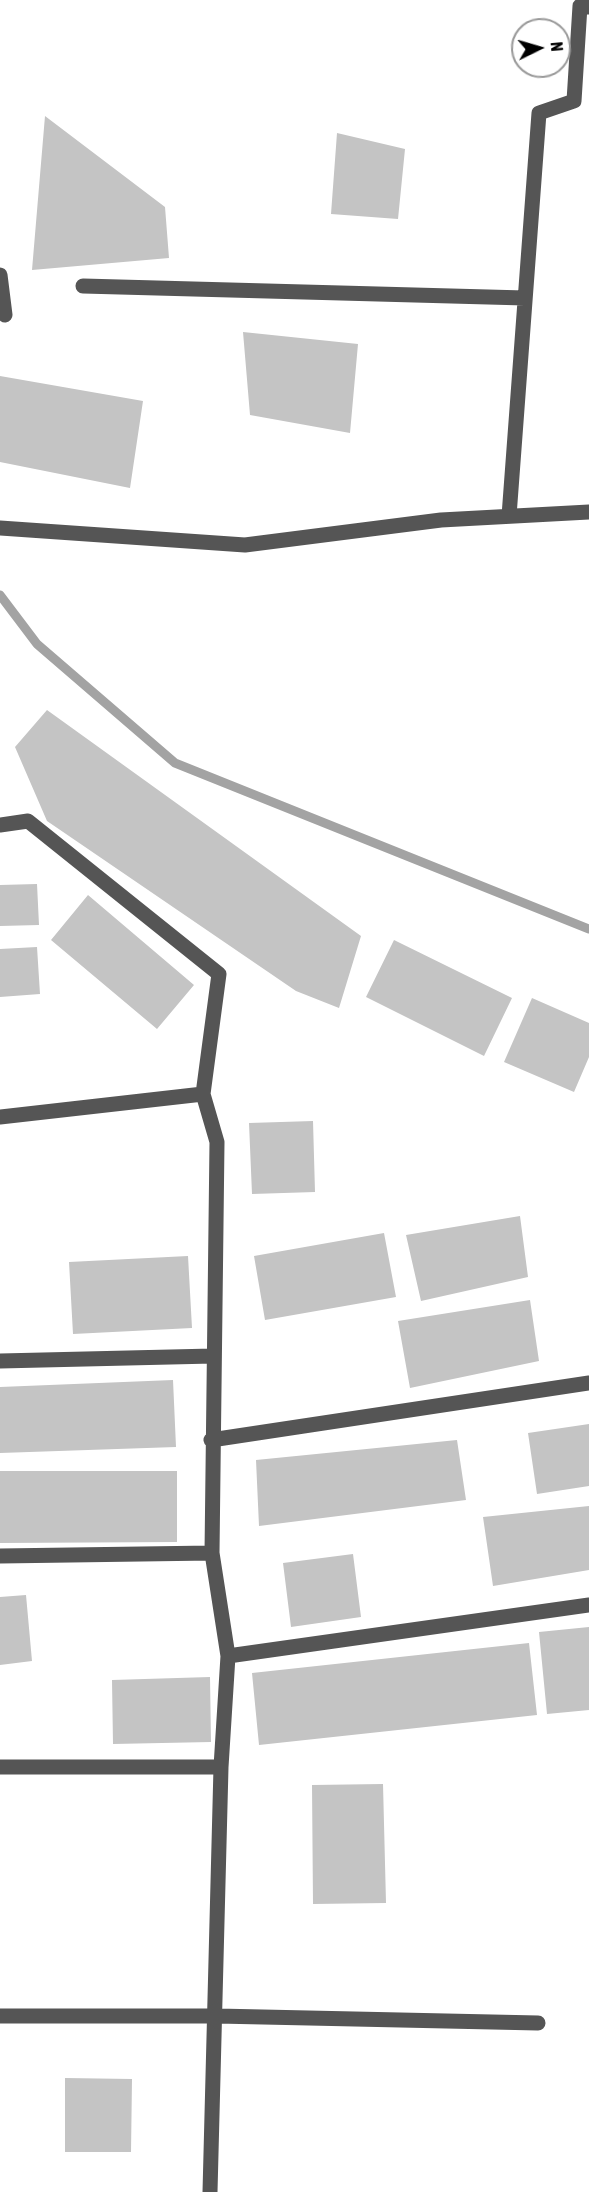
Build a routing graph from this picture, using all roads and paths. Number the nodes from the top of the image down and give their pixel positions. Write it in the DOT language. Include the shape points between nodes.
graph roads {
  1 [pos="589,7"];
  2 [pos="0,275"];
  3 [pos="83,286"];
  4 [pos="525,298"];
  5 [pos="5,315"];
  6 [pos="589,512"];
  7 [pos="509,516"];
  8 [pos="0,528"];
  9 [pos="0,825"];
  10 [pos="203,1095"];
  11 [pos="0,1117"];
  12 [pos="213,1356"];
  13 [pos="0,1361"];
  14 [pos="589,1383"];
  15 [pos="212,1440"];
  16 [pos="212,1553"];
  17 [pos="0,1556"];
  18 [pos="589,1605"];
  19 [pos="228,1656"];
  20 [pos="0,1767"];
  21 [pos="221,1767"];
  22 [pos="0,2016"];
  23 [pos="217,2016"];
  24 [pos="538,2023"];
  25 [pos="210,2192"];
  1 -- 4 [label="street" via="580,6 574,101 539,114"];
  2 -- 5 [label="street"];
  3 -- 4 [label="street"];
  4 -- 7 [label="street"];
  6 -- 7 [label="street"];
  7 -- 8 [label="street" via="441,520 245,545"];
  9 -- 10 [label="street" via="28,821 219,974"];
  10 -- 11 [label="street"];
  10 -- 12 [label="street" via="217,1142"];
  12 -- 13 [label="street"];
  12 -- 15 [label="street"];
  14 -- 15 [label="street"];
  15 -- 16 [label="street"];
  16 -- 17 [label="street"];
  16 -- 19 [label="street"];
  18 -- 19 [label="street"];
  19 -- 21 [label="street"];
  20 -- 21 [label="street"];
  21 -- 23 [label="street"];
  22 -- 23 [label="street"];
  23 -- 24 [label="street"];
  23 -- 25 [label="street"];
}
